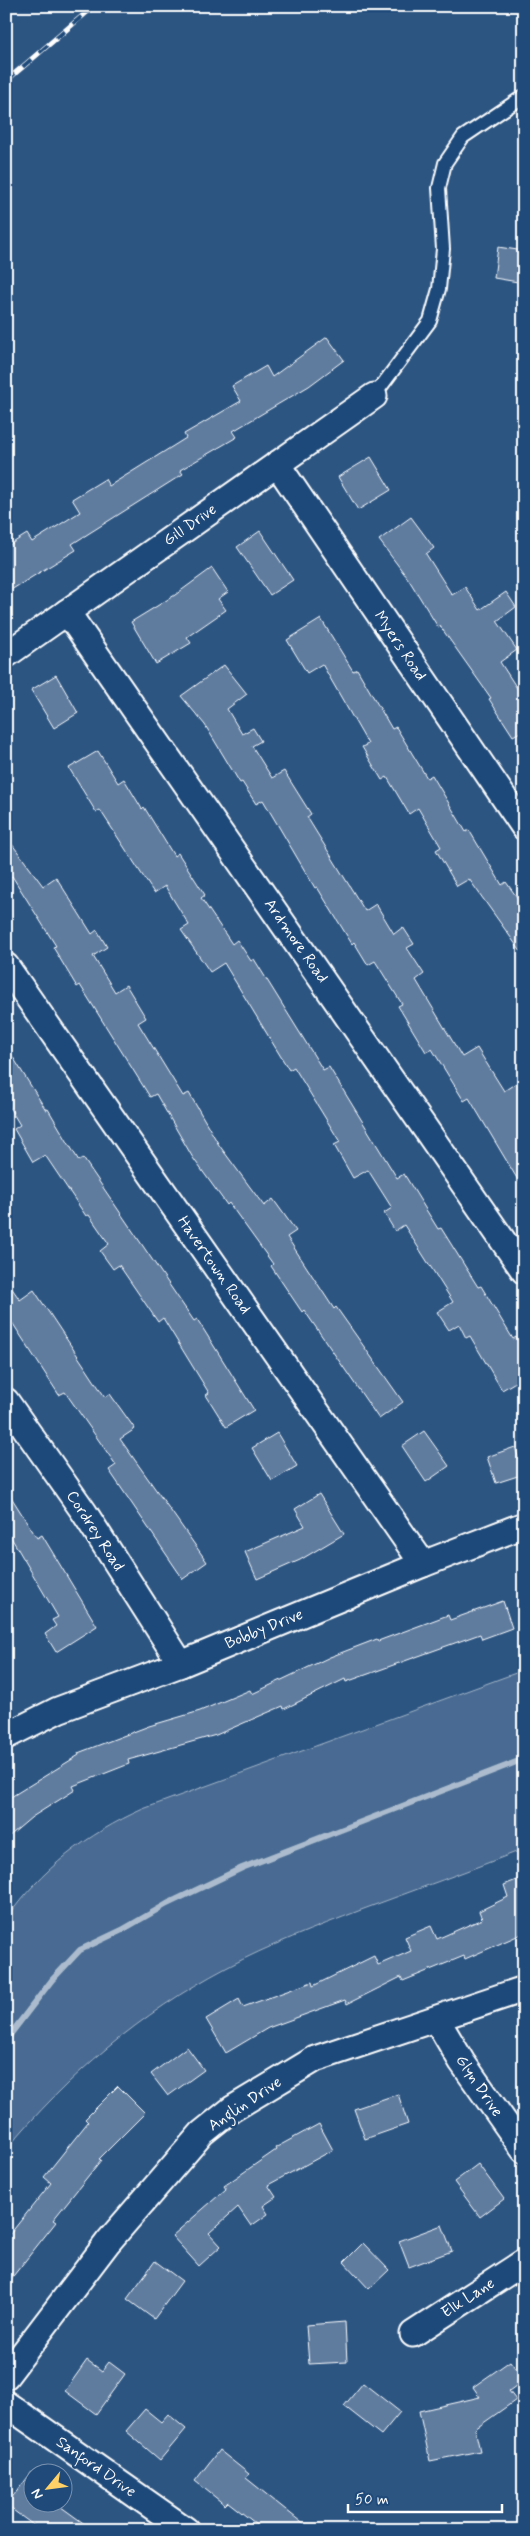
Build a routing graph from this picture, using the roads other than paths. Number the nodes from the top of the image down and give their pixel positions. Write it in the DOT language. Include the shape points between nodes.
graph roads {
  1 [pos="524,96"];
  2 [pos="374,396"];
  3 [pos="277,464"];
  4 [pos="67,612"];
  5 [pos="6,655"];
  6 [pos="524,827"];
  7 [pos="6,966"];
  8 [pos="524,1271"];
  9 [pos="6,1401"];
  10 [pos="524,1525"];
  11 [pos="423,1564"];
  12 [pos="181,1664"];
  13 [pos="6,1736"];
  14 [pos="524,1989"];
  15 [pos="437,2020"];
  16 [pos="524,2150"];
  17 [pos="524,2262"];
  18 [pos="413,2334"];
  19 [pos="6,2376"];
  20 [pos="6,2404"];
  21 [pos="186,2530"];
  1 -- 2 [label="lane" via="463,137 444,163 439,188 443,249 439,289 430,321"];
  2 -- 3 [label="street, Gill Drive"];
  3 -- 4 [label="street, Gill Drive"];
  3 -- 6 [label="street, Myers Road"];
  4 -- 5 [label="street, Gill Drive"];
  4 -- 8 [label="street, Ardmore Road"];
  7 -- 11 [label="street, Havertown Road"];
  9 -- 12 [label="street, Cordrey Road" via="84,1512"];
  10 -- 11 [label="street, Bobby Drive"];
  11 -- 12 [label="street, Bobby Drive"];
  12 -- 13 [label="street, Bobby Drive" via="58,1710"];
  14 -- 15 [label="street, Anglin Drive"];
  15 -- 16 [label="street, Glyn Drive" via="462,2062"];
  15 -- 19 [label="street, Anglin Drive" via="315,2060 232,2109 202,2133 108,2242"];
  17 -- 18 [label="street, Elk Lane"];
  20 -- 21 [label="street, Sanford Drive"];
}
